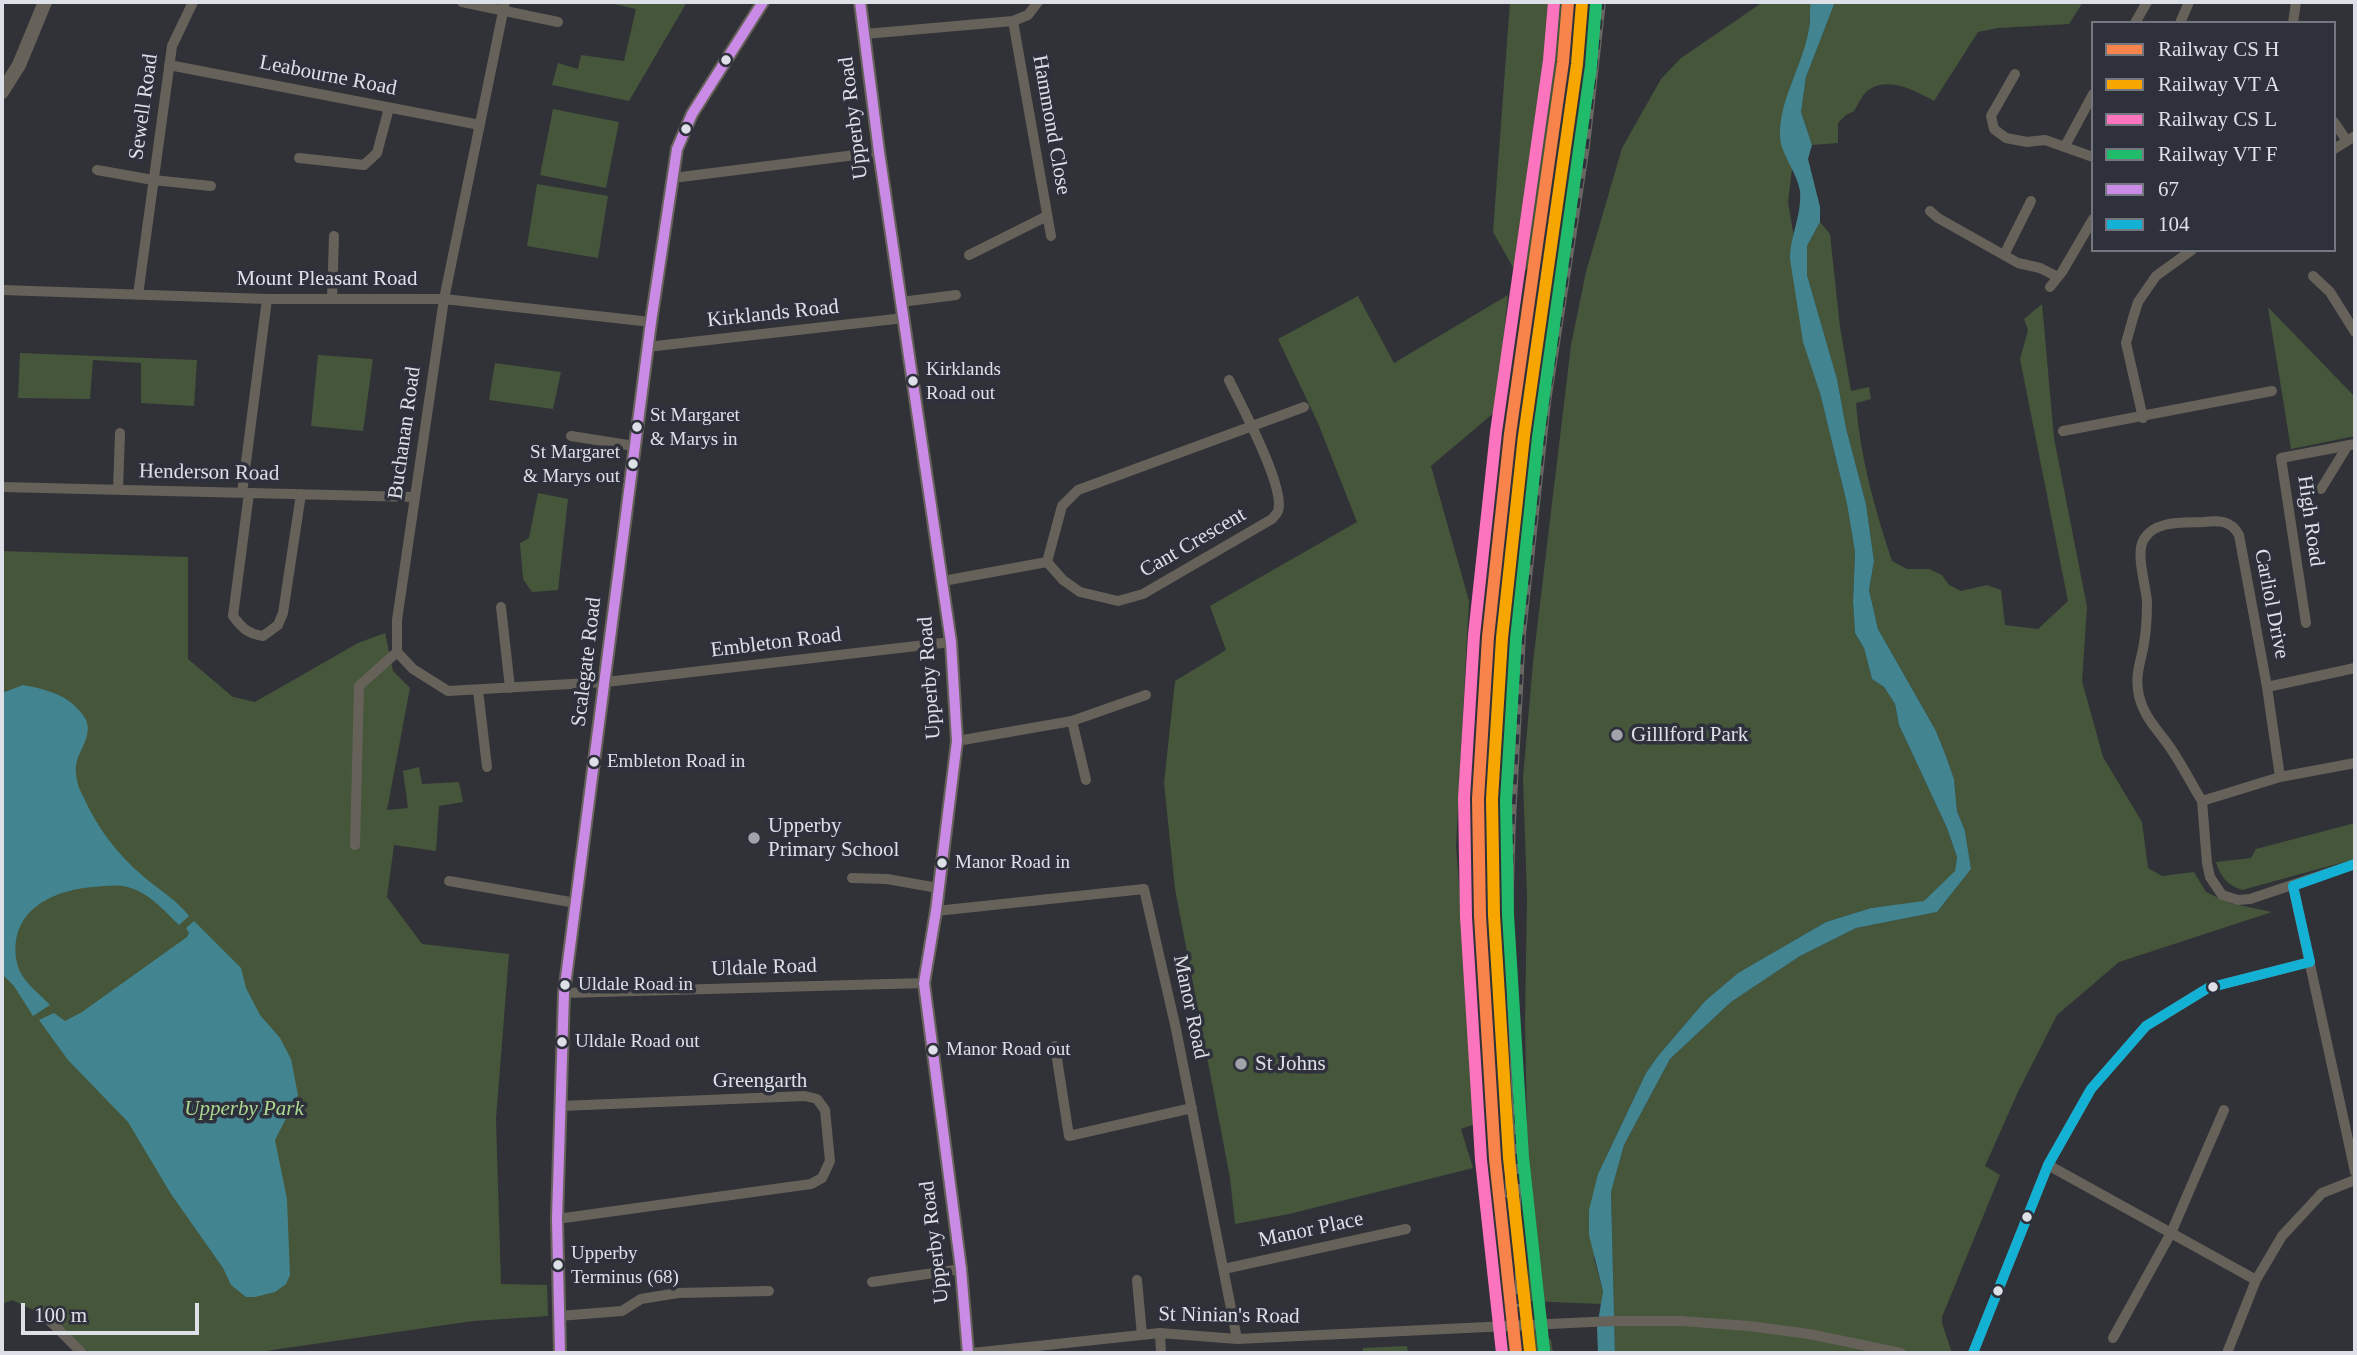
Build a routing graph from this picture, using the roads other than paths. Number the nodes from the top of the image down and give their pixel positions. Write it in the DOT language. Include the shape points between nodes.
graph roads {
  1 [pos="45,2"];
  2 [pos="193,2"];
  3 [pos="462,2"];
  4 [pos="763,2"];
  5 [pos="860,2"];
  6 [pos="1038,2"];
  7 [pos="2147,2"];
  8 [pos="2189,2"];
  9 [pos="2296,2"];
  10 [pos="504,6"];
  11 [pos="1013,21"];
  12 [pos="2135,21"];
  13 [pos="2181,21"];
  14 [pos="2293,21"];
  15 [pos="558,22"];
  16 [pos="865,34"];
  17 [pos="169,65"];
  18 [pos="2015,74"];
  19 [pos="2,92"];
  20 [pos="2091,98"];
  21 [pos="389,108"];
  22 [pos="2336,124"];
  23 [pos="480,125"];
  24 [pos="2351,138"];
  25 [pos="2065,146"];
  26 [pos="2336,148"];
  27 [pos="879,152"];
  28 [pos="2091,156"];
  29 [pos="299,158"];
  30 [pos="97,170"];
  31 [pos="673,178"];
  32 [pos="153,180"];
  33 [pos="211,186"];
  34 [pos="2031,201"];
  35 [pos="1930,211"];
  36 [pos="1047,216"];
  37 [pos="2091,222"];
  38 [pos="334,236"];
  39 [pos="1051,236"];
  40 [pos="2189,252"];
  41 [pos="969,255"];
  42 [pos="2004,255"];
  43 [pos="2059,276"];
  44 [pos="2313,276"];
  45 [pos="2050,287"];
  46 [pos="2,290"];
  47 [pos="138,295"];
  48 [pos="956,295"];
  49 [pos="267,299"];
  50 [pos="332,299"];
  51 [pos="444,299"];
  52 [pos="901,302"];
  53 [pos="904,318"];
  54 [pos="651,322"];
  55 [pos="2355,332"];
  56 [pos="648,346"];
  57 [pos="1228,380"];
  58 [pos="2272,391"];
  59 [pos="1304,407"];
  60 [pos="2143,418"];
  61 [pos="1252,426"];
  62 [pos="2063,431"];
  63 [pos="120,433"];
  64 [pos="571,436"];
  65 [pos="2352,445"];
  66 [pos="634,446"];
  67 [pos="2,487"];
  68 [pos="2321,489"];
  69 [pos="118,490"];
  70 [pos="245,493"];
  71 [pos="300,494"];
  72 [pos="415,497"];
  73 [pos="1047,562"];
  74 [pos="943,581"];
  75 [pos="501,607"];
  76 [pos="2306,623"];
  77 [pos="951,642"];
  78 [pos="397,652"];
  79 [pos="2355,668"];
  80 [pos="606,682"];
  81 [pos="2267,687"];
  82 [pos="510,688"];
  83 [pos="478,690"];
  84 [pos="1146,695"];
  85 [pos="1072,721"];
  86 [pos="957,741"];
  87 [pos="2355,763"];
  88 [pos="487,766"];
  89 [pos="2280,777"];
  90 [pos="1086,780"];
  91 [pos="2202,801"];
  92 [pos="355,845"];
  93 [pos="2355,863"];
  94 [pos="852,878"];
  95 [pos="449,881"];
  96 [pos="2293,886"];
  97 [pos="938,888"];
  98 [pos="576,903"];
  99 [pos="936,911"];
  100 [pos="2310,962"];
  101 [pos="924,983"];
  102 [pos="564,993"];
  103 [pos="1055,1046"];
  104 [pos="561,1107"];
  105 [pos="1192,1108"];
  106 [pos="2224,1110"];
  107 [pos="2048,1165"];
  108 [pos="2355,1172"];
  109 [pos="2355,1180"];
  110 [pos="558,1219"];
  111 [pos="1406,1229"];
  112 [pos="2171,1233"];
  113 [pos="961,1269"];
  114 [pos="1224,1269"];
  115 [pos="1137,1280"];
  116 [pos="2256,1280"];
  117 [pos="872,1282"];
  118 [pos="769,1290"];
  119 [pos="44,1315"];
  120 [pos="559,1316"];
  121 [pos="1160,1333"];
  122 [pos="1142,1335"];
  123 [pos="2113,1338"];
  124 [pos="1237,1339"];
  125 [pos="82,1353"];
  126 [pos="559,1353"];
  127 [pos="970,1353"];
  128 [pos="1161,1353"];
  129 [pos="1901,1353"];
  130 [pos="1973,1353"];
  131 [pos="2227,1353"];
  1 -- 19 [label="street" via="19,65"];
  2 -- 17 [label="street, Sewell Road" via="172,46"];
  3 -- 10 [label="street"];
  4 -- 31 [label="street, Scalegate Road" via="692,114 677,149"];
  5 -- 16 [label="street, Upperby Road"];
  6 -- 11 [label="street" via="1028,15"];
  7 -- 12 [label="street"];
  8 -- 13 [label="street"];
  9 -- 14 [label="street"];
  10 -- 15 [label="street"];
  10 -- 23 [label="street, Buchanan Road"];
  11 -- 16 [label="street"];
  11 -- 36 [label="street, Hammond Close"];
  16 -- 27 [label="street, Upperby Road"];
  17 -- 21 [label="street, Leabourne Road"];
  17 -- 32 [label="street, Sewell Road"];
  18 -- 25 [label="street" via="1991,117 1994,129 2007,138"];
  20 -- 25 [label="street"];
  21 -- 23 [label="street, Leabourne Road"];
  21 -- 29 [label="street" via="377,153 364,164"];
  22 -- 24 [label="street"];
  23 -- 51 [label="street, Buchanan Road"];
  24 -- 26 [label="street"];
  25 -- 28 [label="street"];
  27 -- 31 [label="street"];
  27 -- 52 [label="street, Upperby Road"];
  30 -- 32 [label="street"];
  31 -- 54 [label="street, Scalegate Road"];
  32 -- 33 [label="street, Sewell Road"];
  32 -- 47 [label="street, Sewell Road"];
  34 -- 42 [label="street"];
  35 -- 42 [label="street"];
  36 -- 39 [label="street, Hammond Close"];
  36 -- 41 [label="street"];
  37 -- 43 [label="street"];
  38 -- 50 [label="street"];
  40 -- 60 [label="street" via="2156,276 2138,302 2126,343"];
  42 -- 43 [label="street"];
  43 -- 45 [label="street"];
  44 -- 55 [label="street" via="2330,292"];
  46 -- 47 [label="street, Mount Pleasant Road"];
  47 -- 49 [label="street, Mount Pleasant Road"];
  48 -- 52 [label="street"];
  49 -- 50 [label="street, Mount Pleasant Road"];
  49 -- 70 [label="street"];
  50 -- 51 [label="street, Mount Pleasant Road"];
  51 -- 54 [label="street, Mount Pleasant Road"];
  51 -- 72 [label="street, Buchanan Road"];
  52 -- 53 [label="street, Upperby Road"];
  53 -- 56 [label="street, Kirklands Road"];
  53 -- 74 [label="street, Upperby Road"];
  54 -- 56 [label="street, Scalegate Road"];
  56 -- 66 [label="street, Scalegate Road"];
  57 -- 61 [label="street"];
  58 -- 60 [label="street"];
  59 -- 61 [label="street"];
  60 -- 62 [label="street"];
  61 -- 73 [label="street" via="1078,490 1062,506"];
  61 -- 73 [label="street, Cant Crescent" via="1276,485 1278,510 1272,520 1143,594 1118,601 1080,592"];
  63 -- 69 [label="street"];
  64 -- 66 [label="street"];
  65 -- 68 [label="street"];
  65 -- 76 [label="street, High Road" via="2281,458"];
  66 -- 80 [label="street, Scalegate Road"];
  67 -- 69 [label="street, Henderson Road"];
  69 -- 70 [label="street, Henderson Road"];
  70 -- 71 [label="street, Henderson Road"];
  70 -- 71 [label="street" via="233,616 251,634 263,636 278,625 284,613"];
  71 -- 72 [label="street, Henderson Road"];
  72 -- 78 [label="street, Buchanan Road" via="397,620"];
  73 -- 74 [label="street"];
  74 -- 77 [label="street, Upperby Road"];
  75 -- 82 [label="street"];
  77 -- 80 [label="street, Embleton Road"];
  77 -- 86 [label="street, Upperby Road"];
  78 -- 83 [label="street" via="413,670 448,691"];
  78 -- 92 [label="street" via="359,686"];
  79 -- 81 [label="street"];
  80 -- 82 [label="street"];
  80 -- 98 [label="street, Scalegate Road"];
  81 -- 89 [label="street, Carliol Drive"];
  81 -- 91 [label="street, Carliol Drive" via="2236,528 2219,520 2165,524 2152,530 2140,550 2147,620 2136,670 2139,696 2147,717"];
  82 -- 83 [label="street"];
  83 -- 88 [label="street"];
  84 -- 85 [label="street"];
  85 -- 86 [label="street"];
  85 -- 90 [label="street"];
  86 -- 97 [label="street, Upperby Road"];
  87 -- 89 [label="street"];
  89 -- 91 [label="street"];
  91 -- 96 [label="street, Carliol Drive" via="2207,863 2222,895 2250,899"];
  93 -- 96 [label="street, Carliol Drive"];
  94 -- 97 [label="street"];
  95 -- 98 [label="street"];
  96 -- 100 [label="street"];
  97 -- 99 [label="street, Upperby Road"];
  98 -- 102 [label="street, Scalegate Road"];
  99 -- 101 [label="street, Upperby Road"];
  99 -- 105 [label="street, Manor Road" via="1144,890"];
  100 -- 107 [label="street" via="2208,988 2146,1026 2091,1089"];
  100 -- 108 [label="street"];
  101 -- 102 [label="street, Uldale Road"];
  101 -- 113 [label="street, Upperby Road"];
  102 -- 104 [label="street, Scalegate Road"];
  103 -- 105 [label="street" via="1069,1136"];
  104 -- 110 [label="street, Scalegate Road"];
  104 -- 110 [label="street, Greengarth" via="805,1096 817,1100 825,1110 830,1161 822,1178 811,1184"];
  105 -- 114 [label="street, Manor Road"];
  106 -- 112 [label="street"];
  107 -- 112 [label="street"];
  107 -- 130 [label="street"];
  109 -- 116 [label="street" via="2322,1192 2282,1237"];
  110 -- 120 [label="street, Scalegate Road"];
  111 -- 114 [label="street, Manor Place"];
  112 -- 116 [label="street"];
  112 -- 123 [label="street"];
  113 -- 117 [label="street"];
  113 -- 127 [label="street, Upperby Road"];
  114 -- 124 [label="street, Manor Road"];
  115 -- 122 [label="street"];
  116 -- 131 [label="street"];
  118 -- 120 [label="street" via="678,1293 641,1299 622,1311"];
  119 -- 125 [label="street"];
  120 -- 126 [label="street, Scalegate Road"];
  121 -- 122 [label="street, St Ninian's Road"];
  121 -- 124 [label="street, St Ninian's Road"];
  121 -- 128 [label="street"];
  122 -- 127 [label="street, St Ninian's Road"];
  124 -- 129 [label="street, St Ninian's Road" via="1552,1322 1681,1321 1809,1334"];
}
